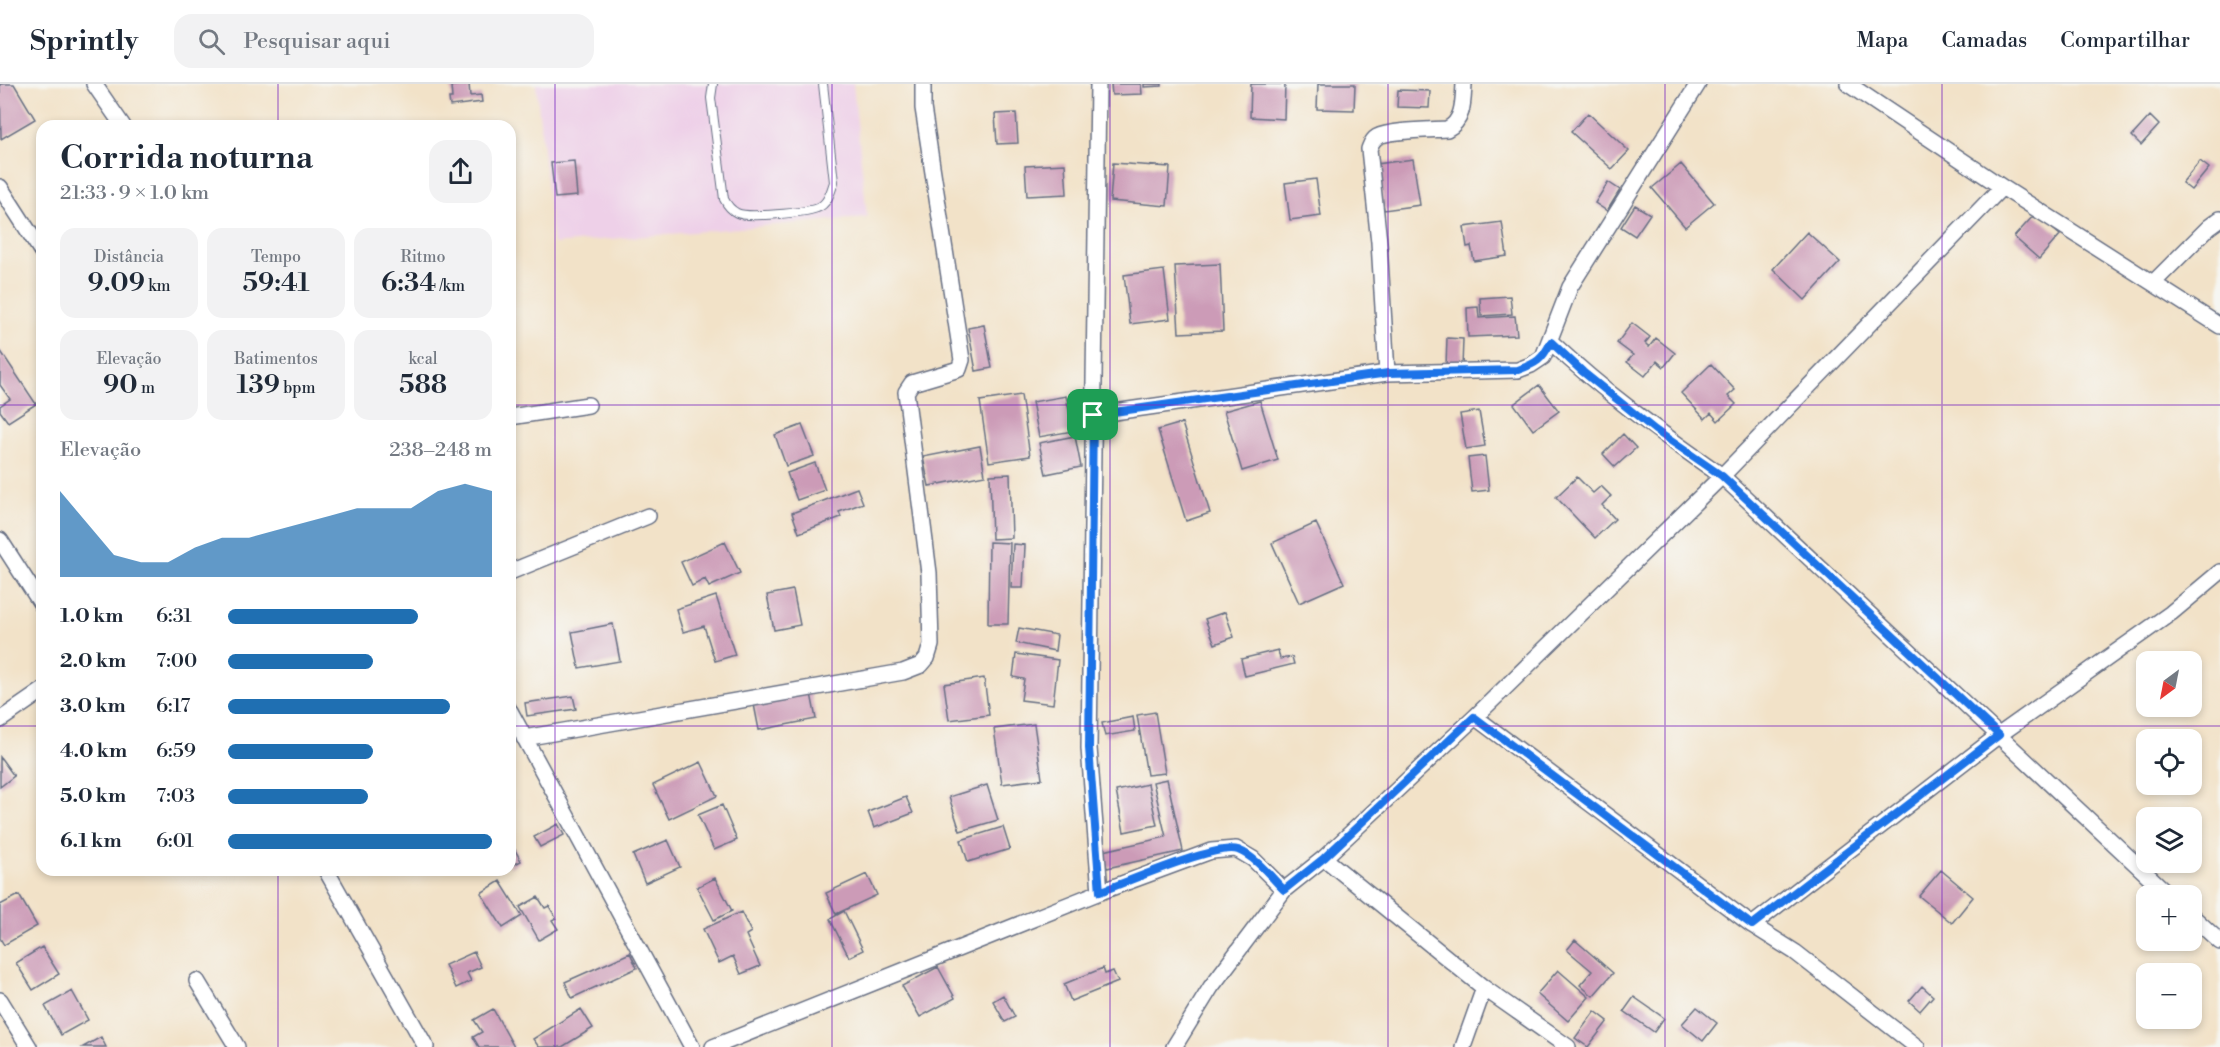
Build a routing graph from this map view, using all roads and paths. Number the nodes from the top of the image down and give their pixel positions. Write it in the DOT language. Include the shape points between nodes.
graph roads {
  1 [pos="94,84"];
  2 [pos="713,84"];
  3 [pos="823,84"];
  4 [pos="923,84"];
  5 [pos="1098,84"];
  6 [pos="1464,84"];
  7 [pos="1698,84"];
  8 [pos="1848,84"];
  9 [pos="119,120"];
  10 [pos="0,187"];
  11 [pos="2002,187"];
  12 [pos="2220,219"];
  13 [pos="36,243"];
  14 [pos="2153,283"];
  15 [pos="2220,326"];
  16 [pos="1551,342"];
  17 [pos="1388,373"];
  18 [pos="588,405"];
  19 [pos="1093,415"];
  20 [pos="516,416"];
  21 [pos="1722,476"];
  22 [pos="648,516"];
  23 [pos="0,540"];
  24 [pos="516,570"];
  25 [pos="2220,572"];
  26 [pos="36,596"];
  27 [pos="36,694"];
  28 [pos="1474,717"];
  29 [pos="0,720"];
  30 [pos="516,723"];
  31 [pos="1999,735"];
  32 [pos="524,738"];
  33 [pos="1324,858"];
  34 [pos="329,876"];
  35 [pos="2158,885"];
  36 [pos="1284,890"];
  37 [pos="1100,892"];
  38 [pos="1752,925"];
  39 [pos="2202,925"];
  40 [pos="2220,942"];
  41 [pos="197,981"];
  42 [pos="1484,988"];
  43 [pos="0,1000"];
  44 [pos="29,1047"];
  45 [pos="237,1047"];
  46 [pos="426,1047"];
  47 [pos="692,1047"];
  48 [pos="713,1047"];
  49 [pos="1174,1047"];
  50 [pos="1463,1047"];
  51 [pos="1568,1047"];
  52 [pos="1917,1047"];
  1 -- 9 [label="street"];
  2 -- 3 [label="lane" via="711,98 724,199 729,208 749,216 817,208 830,195 834,182"];
  4 -- 32 [label="street" via="922,108 962,360 959,369 912,383 906,392 929,573 931,645 927,658 921,665 903,672"];
  5 -- 19 [label="street"];
  6 -- 17 [label="street" via="1463,103 1454,126 1377,136 1369,148"];
  7 -- 16 [label="street" via="1570,287"];
  8 -- 11 [label="street"];
  10 -- 13 [label="street"];
  11 -- 14 [label="street"];
  11 -- 21 [label="street"];
  12 -- 14 [label="street"];
  14 -- 15 [label="street"];
  16 -- 17 [label="street" via="1543,357 1518,370"];
  16 -- 21 [label="street" via="1655,430"];
  17 -- 19 [label="street"];
  18 -- 20 [label="street"];
  19 -- 37 [label="street" via="1089,748"];
  21 -- 28 [label="street"];
  21 -- 31 [label="street"];
  22 -- 24 [label="street"];
  23 -- 26 [label="street"];
  25 -- 31 [label="street" via="2171,613"];
  27 -- 29 [label="street"];
  28 -- 33 [label="street"];
  28 -- 38 [label="street"];
  30 -- 32 [label="street"];
  31 -- 35 [label="street"];
  31 -- 38 [label="street"];
  32 -- 47 [label="street"];
  33 -- 36 [label="street"];
  33 -- 42 [label="street"];
  34 -- 46 [label="street"];
  36 -- 37 [label="street" via="1236,849 1211,852"];
  36 -- 49 [label="street" via="1211,987"];
  37 -- 48 [label="street"];
  38 -- 52 [label="street" via="1795,952"];
  39 -- 40 [label="street"];
  41 -- 45 [label="street"];
  42 -- 50 [label="street"];
  42 -- 51 [label="street"];
  43 -- 44 [label="street"];
}
